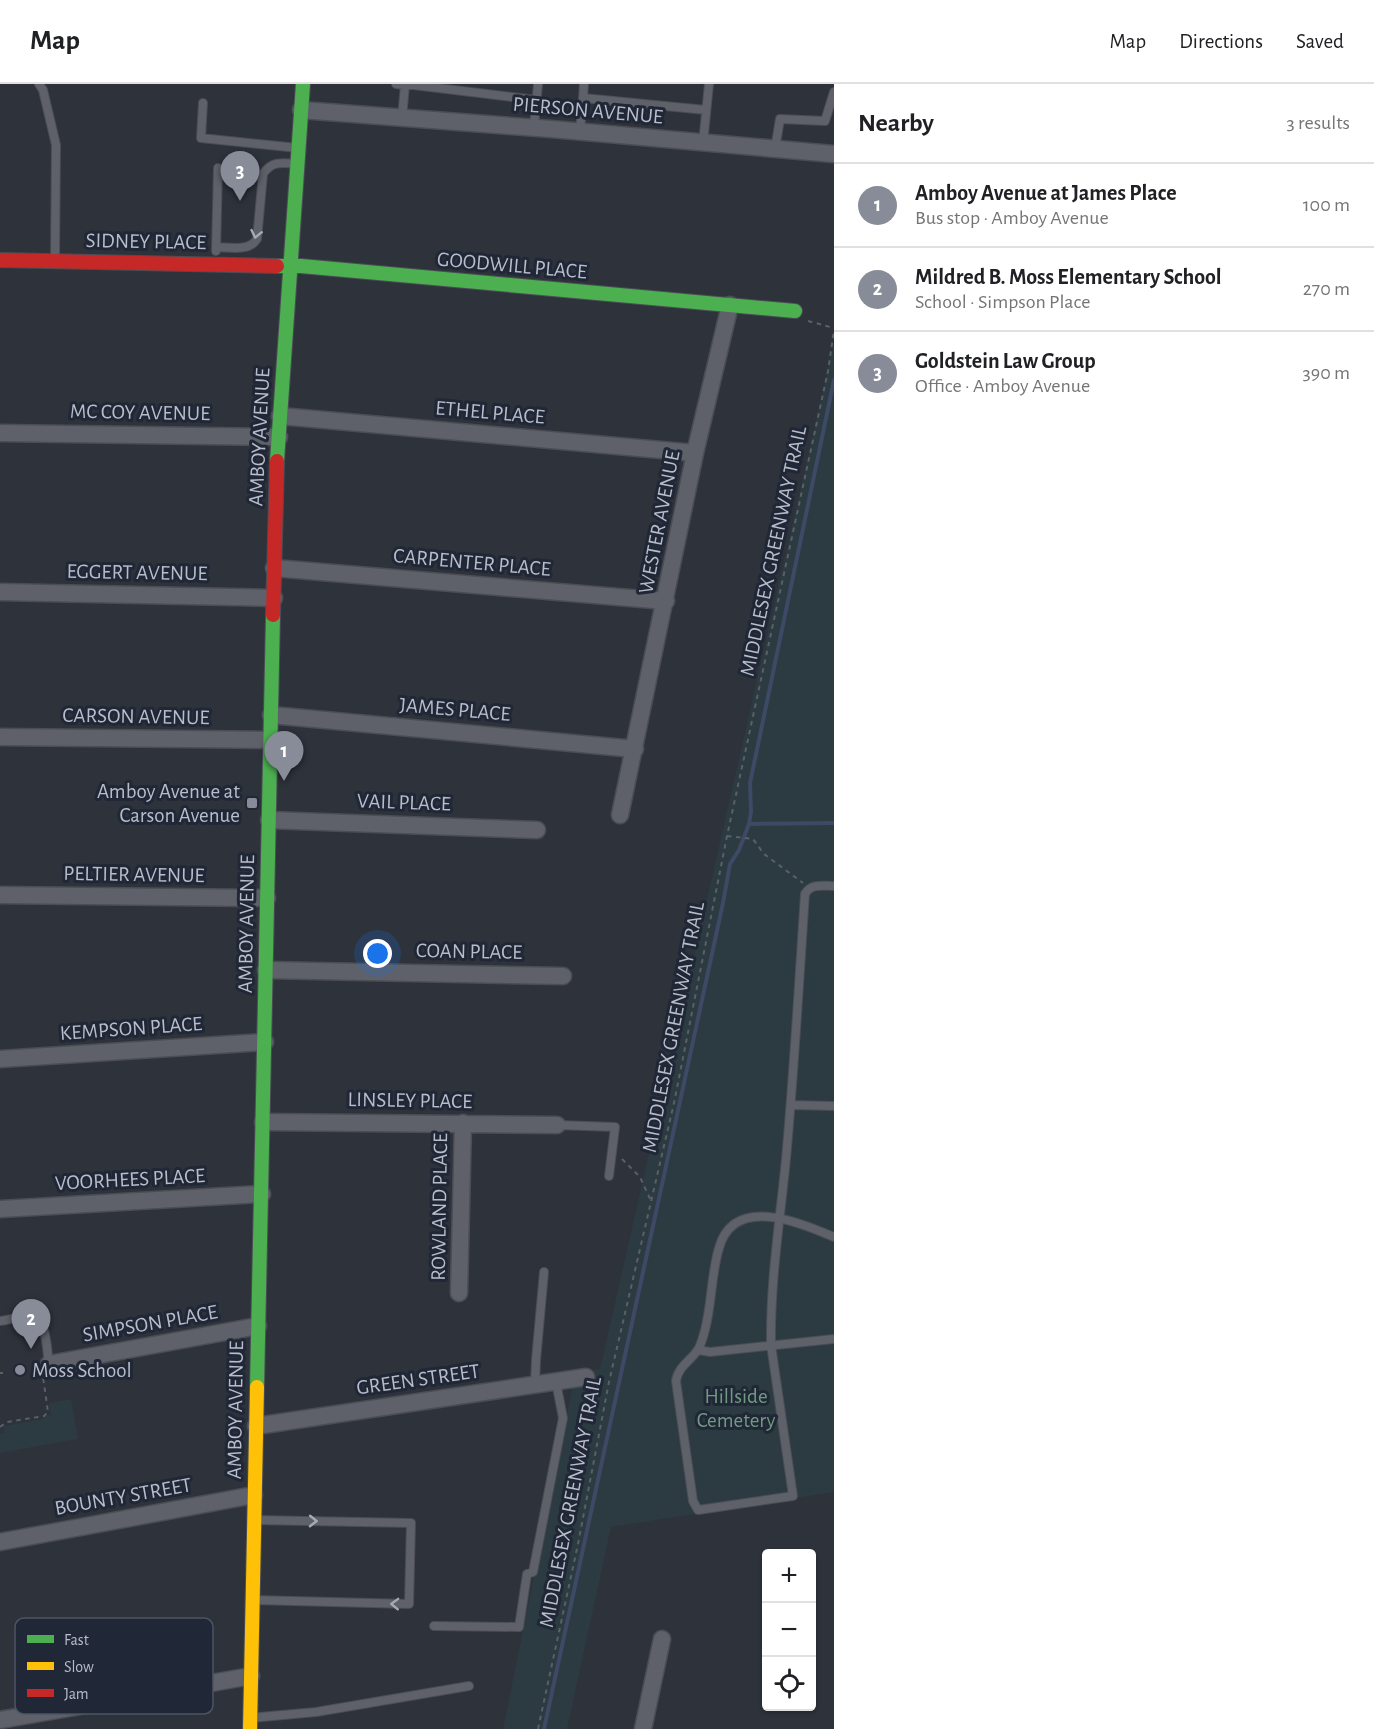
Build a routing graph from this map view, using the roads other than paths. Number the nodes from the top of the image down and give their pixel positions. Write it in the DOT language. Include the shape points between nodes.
graph roads {
  1 [pos="303,84"];
  2 [pos="402,84"];
  3 [pos="538,84"];
  4 [pos="584,84"];
  5 [pos="709,84"];
  6 [pos="42,86"];
  7 [pos="834,92"];
  8 [pos="583,98"];
  9 [pos="536,100"];
  10 [pos="203,103"];
  11 [pos="302,110"];
  12 [pos="706,110"];
  13 [pos="402,118"];
  14 [pos="534,127"];
  15 [pos="580,131"];
  16 [pos="703,143"];
  17 [pos="299,148"];
  18 [pos="776,149"];
  19 [pos="834,154"];
  20 [pos="298,164"];
  21 [pos="218,168"];
  22 [pos="216,247"];
  23 [pos="0,260"];
  24 [pos="55,260"];
  25 [pos="216,264"];
  26 [pos="291,266"];
  27 [pos="730,306"];
  28 [pos="795,311"];
  29 [pos="280,416"];
  30 [pos="0,433"];
  31 [pos="279,437"];
  32 [pos="695,453"];
  33 [pos="274,568"];
  34 [pos="0,592"];
  35 [pos="274,598"];
  36 [pos="666,600"];
  37 [pos="272,715"];
  38 [pos="0,737"];
  39 [pos="271,740"];
  40 [pos="635,749"];
  41 [pos="620,815"];
  42 [pos="270,820"];
  43 [pos="537,830"];
  44 [pos="834,886"];
  45 [pos="0,895"];
  46 [pos="267,898"];
  47 [pos="266,970"];
  48 [pos="563,976"];
  49 [pos="265,1042"];
  50 [pos="0,1059"];
  51 [pos="791,1105"];
  52 [pos="834,1106"];
  53 [pos="263,1122"];
  54 [pos="463,1123"];
  55 [pos="557,1125"];
  56 [pos="609,1176"];
  57 [pos="262,1194"];
  58 [pos="0,1209"];
  59 [pos="781,1218"];
  60 [pos="834,1237"];
  61 [pos="544,1272"];
  62 [pos="459,1293"];
  63 [pos="0,1321"];
  64 [pos="258,1326"];
  65 [pos="834,1339"];
  66 [pos="771,1345"];
  67 [pos="698,1350"];
  68 [pos="49,1364"];
  69 [pos="586,1377"];
  70 [pos="556,1382"];
  71 [pos="535,1385"];
  72 [pos="256,1426"];
  73 [pos="254,1495"];
  74 [pos="254,1520"];
  75 [pos="0,1542"];
  76 [pos="252,1600"];
  77 [pos="434,1626"];
  78 [pos="662,1639"];
  79 [pos="251,1676"];
  80 [pos="213,1683"];
  81 [pos="469,1686"];
  82 [pos="34,1714"];
  83 [pos="0,1720"];
  84 [pos="250,1724"];
  85 [pos="643,1729"];
  1 -- 11 [label="street, AMBOY AVENUE"];
  2 -- 9 [label="lane"];
  2 -- 13 [label="lane"];
  3 -- 9 [label="lane"];
  4 -- 8 [label="lane"];
  5 -- 12 [label="lane"];
  6 -- 24 [label="lane" via="56,145"];
  7 -- 18 [label="lane" via="825,121 780,119"];
  8 -- 12 [label="lane"];
  8 -- 15 [label="lane"];
  9 -- 14 [label="lane"];
  10 -- 17 [label="lane" via="201,138"];
  11 -- 13 [label="street, PIERSON AVENUE"];
  11 -- 17 [label="street, AMBOY AVENUE"];
  12 -- 16 [label="lane"];
  13 -- 14 [label="street, PIERSON AVENUE"];
  14 -- 15 [label="street, PIERSON AVENUE"];
  15 -- 16 [label="street, PIERSON AVENUE"];
  16 -- 18 [label="street, PIERSON AVENUE"];
  17 -- 20 [label="street, AMBOY AVENUE"];
  18 -- 19 [label="street, PIERSON AVENUE"];
  20 -- 22 [label="lane, one-way" via="277,163 263,174 254,244"];
  20 -- 26 [label="street, AMBOY AVENUE"];
  21 -- 22 [label="lane"];
  22 -- 25 [label="lane"];
  23 -- 24 [label="street, SIDNEY PLACE"];
  24 -- 25 [label="street, SIDNEY PLACE"];
  25 -- 26 [label="street, SIDNEY PLACE"];
  26 -- 27 [label="street, GOODWILL PLACE"];
  26 -- 29 [label="street, AMBOY AVENUE"];
  27 -- 28 [label="street, GOODWILL PLACE"];
  27 -- 32 [label="street, WESTER AVENUE"];
  29 -- 31 [label="street, AMBOY AVENUE"];
  29 -- 32 [label="street, ETHEL PLACE"];
  30 -- 31 [label="street, MC COY AVENUE"];
  31 -- 33 [label="street, AMBOY AVENUE"];
  32 -- 36 [label="street, WESTER AVENUE"];
  33 -- 35 [label="street, AMBOY AVENUE"];
  33 -- 36 [label="street, CARPENTER PLACE"];
  34 -- 35 [label="street, EGGERT AVENUE"];
  35 -- 37 [label="street, AMBOY AVENUE"];
  36 -- 40 [label="street, WESTER AVENUE"];
  37 -- 39 [label="street, AMBOY AVENUE"];
  37 -- 40 [label="street, JAMES PLACE"];
  38 -- 39 [label="street, CARSON AVENUE"];
  39 -- 42 [label="street, AMBOY AVENUE"];
  40 -- 41 [label="street, WESTER AVENUE"];
  42 -- 43 [label="street, VAIL PLACE"];
  42 -- 46 [label="street, AMBOY AVENUE"];
  44 -- 51 [label="lane" via="815,886 805,894"];
  45 -- 46 [label="street, PELTIER AVENUE"];
  46 -- 47 [label="street, AMBOY AVENUE"];
  47 -- 48 [label="street, COAN PLACE"];
  47 -- 49 [label="street, AMBOY AVENUE"];
  49 -- 50 [label="street, KEMPSON PLACE"];
  49 -- 53 [label="street, AMBOY AVENUE"];
  51 -- 52 [label="lane"];
  51 -- 59 [label="lane"];
  53 -- 54 [label="street, LINSLEY PLACE"];
  53 -- 57 [label="street, AMBOY AVENUE"];
  54 -- 55 [label="street, LINSLEY PLACE"];
  54 -- 62 [label="street, ROWLAND PLACE"];
  55 -- 56 [label="lane" via="615,1127"];
  57 -- 58 [label="street, VOORHEES PLACE"];
  57 -- 64 [label="street, AMBOY AVENUE"];
  59 -- 60 [label="lane"];
  59 -- 66 [label="lane"];
  59 -- 67 [label="lane" via="752,1217 725,1234"];
  61 -- 71 [label="lane"];
  63 -- 68 [label="lane" via="34,1317 39,1320 45,1332"];
  64 -- 68 [label="street, SIMPSON PLACE"];
  64 -- 72 [label="street, AMBOY AVENUE"];
  65 -- 66 [label="lane"];
  66 -- 67 [label="lane"];
  66 -- 67 [label="lane" via="793,1496 701,1510 696,1509 693,1501 676,1381 680,1369"];
  69 -- 70 [label="street, GREEN STREET"];
  70 -- 71 [label="street, GREEN STREET"];
  70 -- 77 [label="lane" via="563,1418 533,1572 527,1574 519,1627"];
  71 -- 72 [label="street, GREEN STREET"];
  72 -- 73 [label="street, AMBOY AVENUE"];
  73 -- 74 [label="street, AMBOY AVENUE"];
  73 -- 75 [label="street, BOUNTY STREET"];
  74 -- 76 [label="street, AMBOY AVENUE"];
  74 -- 76 [label="lane, one-way" via="411,1523 409,1604"];
  76 -- 79 [label="street, AMBOY AVENUE"];
  78 -- 85 [label="street"];
  79 -- 80 [label="street"];
  79 -- 84 [label="street, AMBOY AVENUE"];
  81 -- 84 [label="lane"];
  82 -- 83 [label="street"];
}
